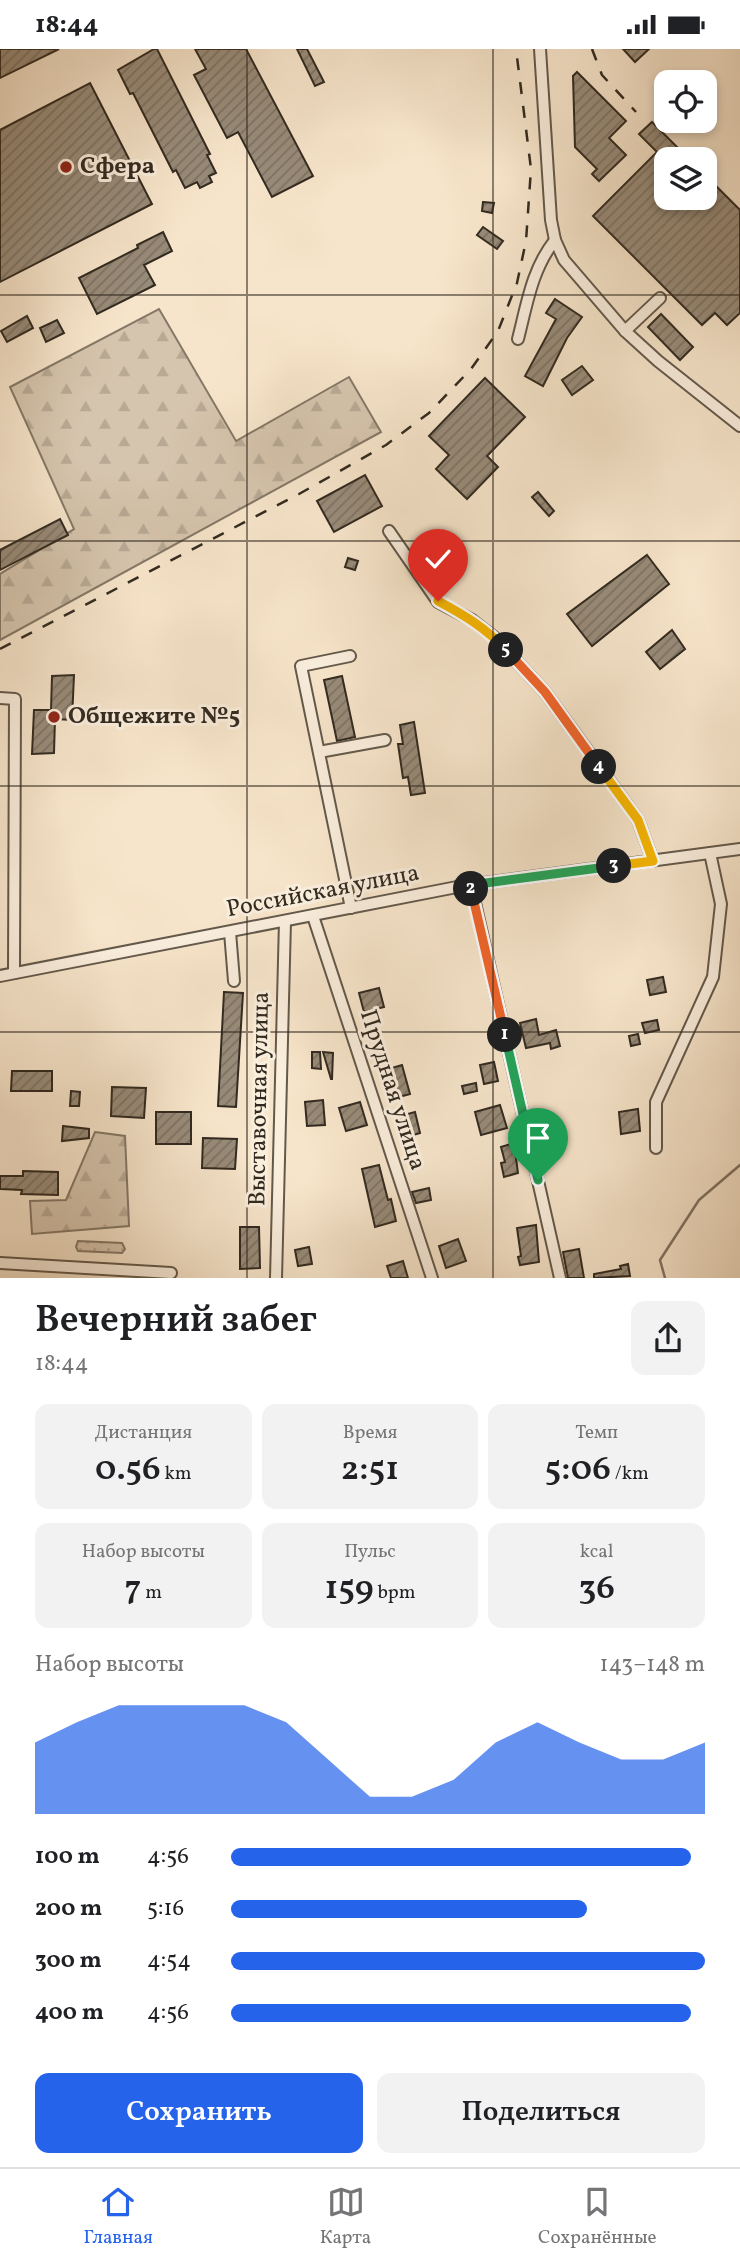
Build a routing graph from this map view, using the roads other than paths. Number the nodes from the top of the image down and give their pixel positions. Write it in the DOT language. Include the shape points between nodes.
graph roads {
  1 [pos="540,49"];
  2 [pos="555,240"];
  3 [pos="660,298"];
  4 [pos="625,331"];
  5 [pos="518,339"];
  6 [pos="740,426"];
  7 [pos="389,531"];
  8 [pos="350,656"];
  9 [pos="0,698"];
  10 [pos="385,740"];
  11 [pos="318,752"];
  12 [pos="740,849"];
  13 [pos="710,853"];
  14 [pos="653,861"];
  15 [pos="471,885"];
  16 [pos="351,908"];
  17 [pos="313,916"];
  18 [pos="285,921"];
  19 [pos="230,932"];
  20 [pos="14,973"];
  21 [pos="0,975"];
  22 [pos="234,981"];
  23 [pos="656,1148"];
  24 [pos="0,1263"];
  25 [pos="171,1273"];
  26 [pos="276,1278"];
  27 [pos="432,1278"];
  28 [pos="560,1278"];
  1 -- 2 [label="street"];
  2 -- 4 [label="street" via="564,260"];
  2 -- 5 [label="street" via="534,275"];
  3 -- 4 [label="street"];
  4 -- 6 [label="street"];
  7 -- 14 [label="street" via="438,601 494,637 545,692 638,820"];
  8 -- 11 [label="street" via="301,666"];
  9 -- 20 [label="street" via="15,699"];
  10 -- 11 [label="street"];
  11 -- 16 [label="street"];
  12 -- 13 [label="street, Российская улица"];
  13 -- 14 [label="street, Российская улица"];
  13 -- 23 [label="street" via="721,904 713,977 656,1102"];
  14 -- 15 [label="street, Российская улица"];
  15 -- 16 [label="street, Российская улица"];
  15 -- 28 [label="street"];
  16 -- 17 [label="street, Российская улица"];
  17 -- 18 [label="street, Российская улица"];
  17 -- 27 [label="street, Прудная улица"];
  18 -- 19 [label="street, Российская улица"];
  18 -- 26 [label="street, Выставочная улица"];
  19 -- 20 [label="street, Российская улица"];
  19 -- 22 [label="street"];
  20 -- 21 [label="street, Российская улица"];
  24 -- 25 [label="street"];
}
